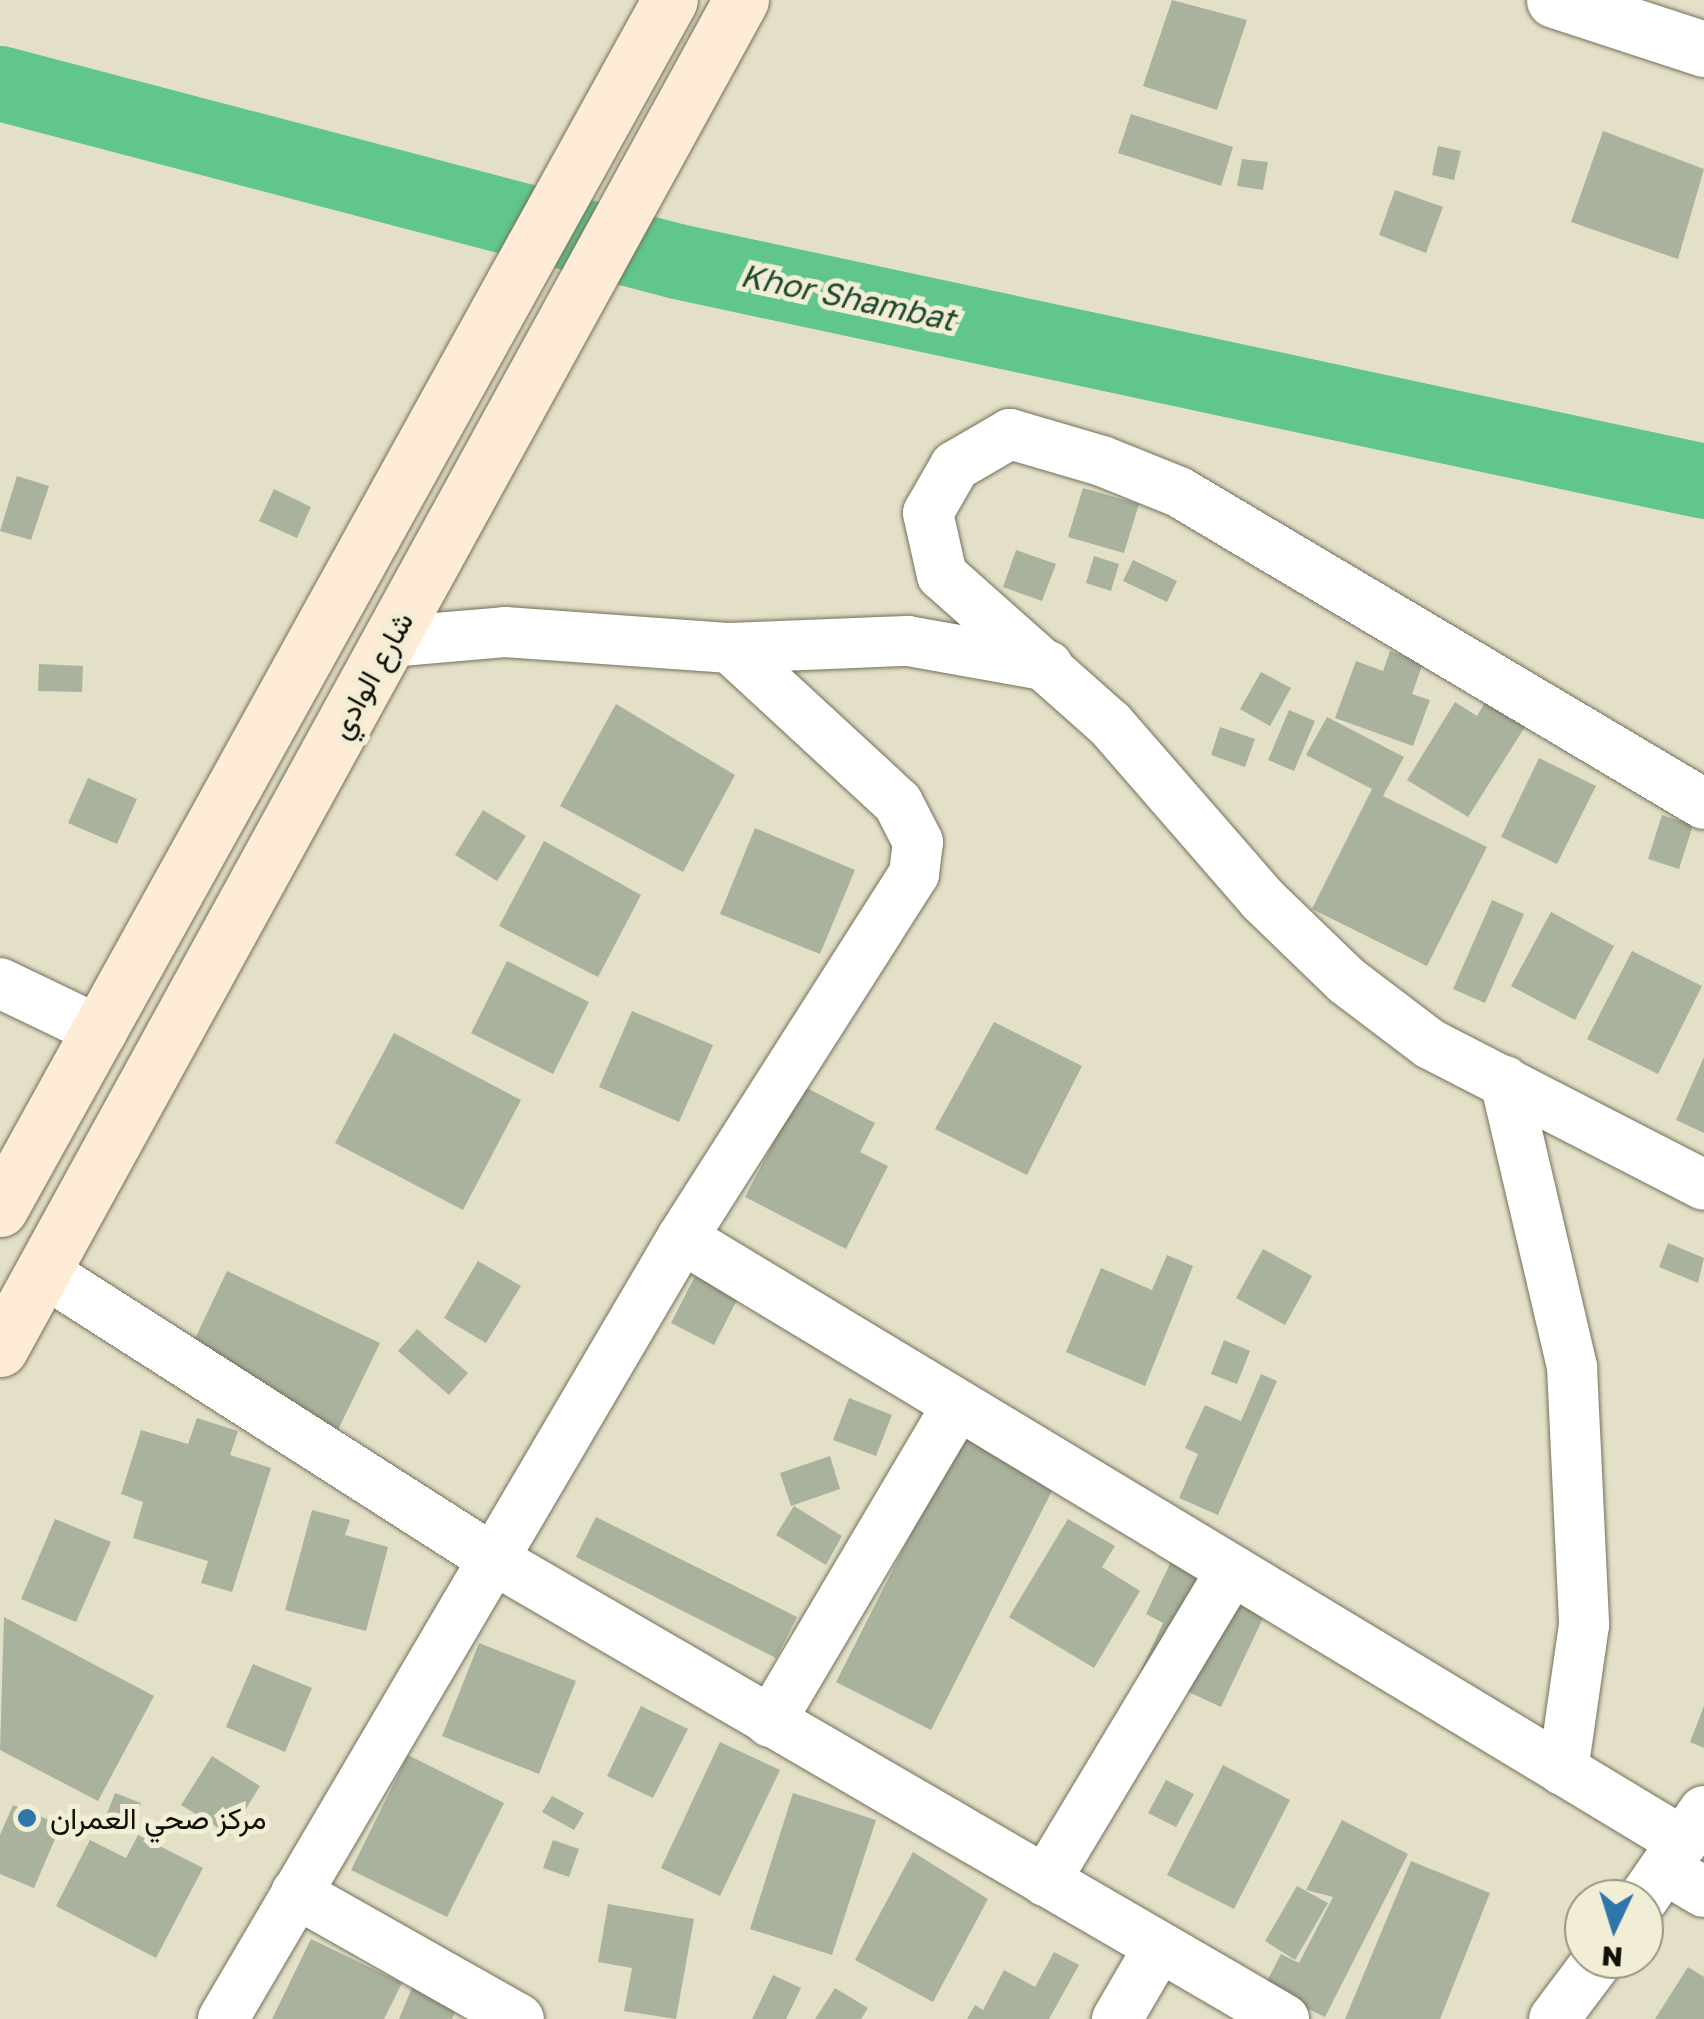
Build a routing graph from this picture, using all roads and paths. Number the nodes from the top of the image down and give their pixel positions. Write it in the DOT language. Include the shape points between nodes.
graph roads {
  1 [pos="670,0"];
  2 [pos="741,0"];
  3 [pos="1554,0"];
  4 [pos="1704,49"];
  5 [pos="389,642"];
  6 [pos="730,648"];
  7 [pos="1048,666"];
  8 [pos="1704,804"];
  9 [pos="0,983"];
  10 [pos="102,1032"];
  11 [pos="1505,1080"];
  12 [pos="1704,1185"];
  13 [pos="0,1209"];
  14 [pos="682,1238"];
  15 [pos="44,1272"];
  16 [pos="0,1349"];
  17 [pos="958,1406"];
  18 [pos="494,1559"];
  19 [pos="1232,1570"];
  20 [pos="770,1722"];
  21 [pos="1563,1770"];
  22 [pos="1680,1863"];
  23 [pos="1045,1880"];
  24 [pos="296,1893"];
  25 [pos="1159,1947"];
  26 [pos="1583,1979"];
  27 [pos="222,2019"];
  28 [pos="519,2019"];
  29 [pos="1117,2019"];
  30 [pos="1284,2019"];
  31 [pos="1554,2019"];
  1 -- 10 [label="main road, شارع الوادي"];
  2 -- 5 [label="main road, شارع الوادي"];
  3 -- 4 [label="street"];
  5 -- 6 [label="street" via="506,632"];
  5 -- 15 [label="main road, شارع الوادي"];
  6 -- 7 [label="street" via="908,641"];
  6 -- 14 [label="street" via="898,804 918,842 914,874"];
  7 -- 8 [label="street" via="942,576 928,513 955,466 1010,434 1180,492"];
  7 -- 11 [label="street" via="1122,738 1262,899 1348,980 1430,1044"];
  9 -- 10 [label="street"];
  10 -- 13 [label="main road, شارع الوادي"];
  11 -- 12 [label="street"];
  11 -- 21 [label="street" via="1572,1368 1584,1625"];
  14 -- 17 [label="street"];
  14 -- 18 [label="street"];
  15 -- 16 [label="main road, شارع الوادي"];
  15 -- 18 [label="street"];
  17 -- 19 [label="street"];
  17 -- 20 [label="street"];
  18 -- 20 [label="street"];
  18 -- 24 [label="street"];
  19 -- 21 [label="street"];
  19 -- 23 [label="street"];
  20 -- 23 [label="street"];
  21 -- 22 [label="street"];
  23 -- 25 [label="street"];
  24 -- 27 [label="street"];
  24 -- 28 [label="street"];
  25 -- 29 [label="street"];
  25 -- 30 [label="street"];
  26 -- 31 [label="street"];
}
